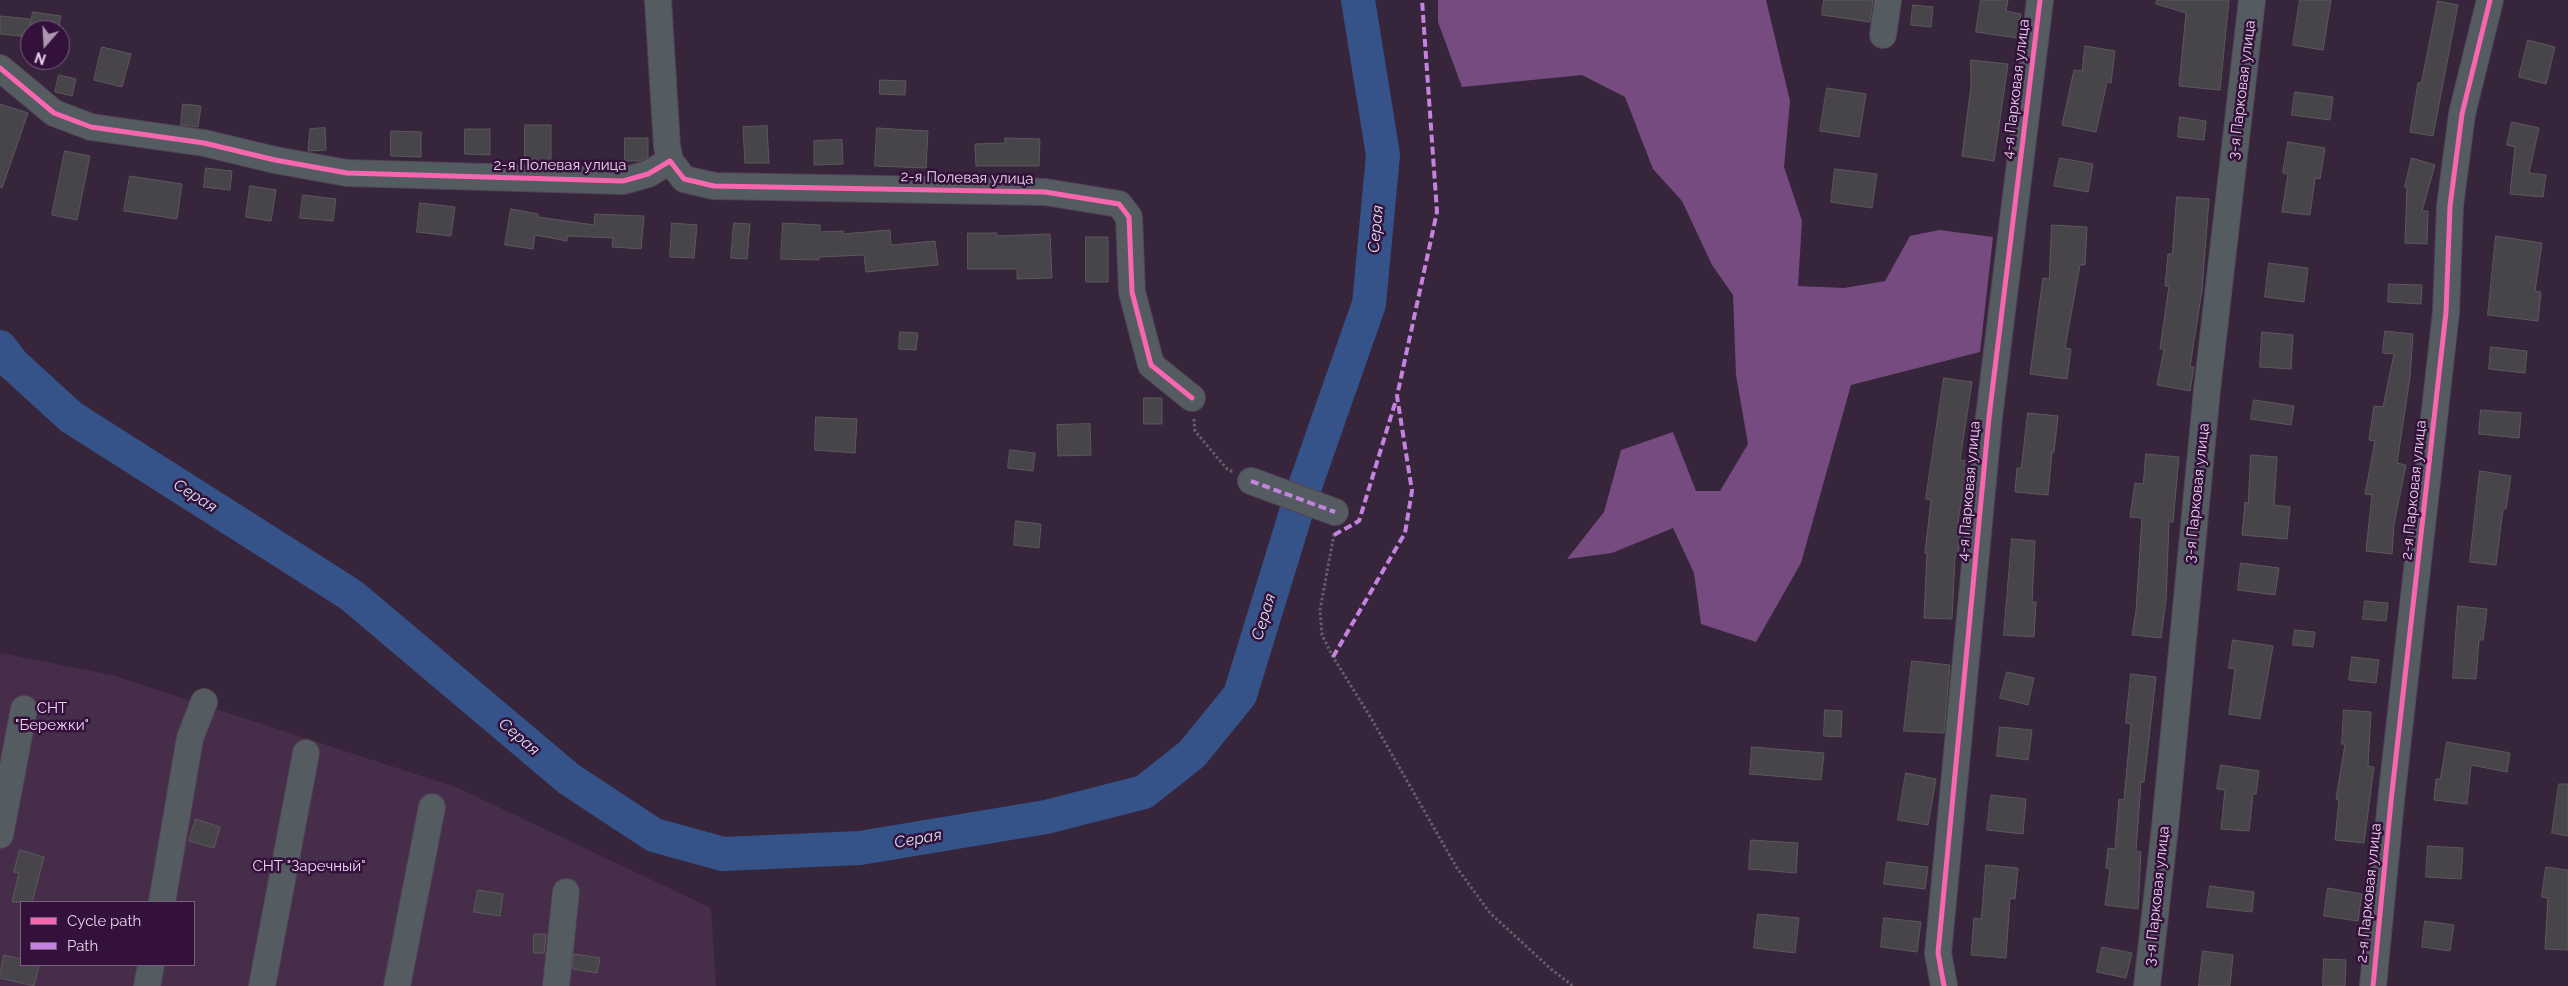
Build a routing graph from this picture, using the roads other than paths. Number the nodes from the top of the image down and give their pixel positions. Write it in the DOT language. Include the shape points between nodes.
graph roads {
  1 [pos="658,0"];
  2 [pos="1888,0"];
  3 [pos="2040,0"];
  4 [pos="2252,0"];
  5 [pos="2490,0"];
  6 [pos="1883,34"];
  7 [pos="0,68"];
  8 [pos="670,161"];
  9 [pos="1192,398"];
  10 [pos="1251,481"];
  11 [pos="1335,512"];
  12 [pos="204,702"];
  13 [pos="24,709"];
  14 [pos="306,752"];
  15 [pos="432,807"];
  16 [pos="0,835"];
  17 [pos="566,892"];
  18 [pos="162,901"];
  19 [pos="151,966"];
  20 [pos="148,986"];
  21 [pos="262,986"];
  22 [pos="397,986"];
  23 [pos="556,986"];
  24 [pos="1944,986"];
  25 [pos="2147,986"];
  26 [pos="2373,986"];
  1 -- 8 [label="street"];
  2 -- 6 [label="street"];
  3 -- 24 [label="street, 4-я Парковая улица" via="1988,427 1938,953"];
  4 -- 25 [label="street, 3-я Парковая улица" via="2207,390"];
  5 -- 26 [label="street, 2-я Парковая улица" via="2462,114 2450,206 2446,312"];
  7 -- 8 [label="street, 2-я Полевая улица" via="54,113 92,127 204,143 348,173 622,180 648,174"];
  8 -- 9 [label="street, 2-я Полевая улица" via="684,179 714,186 1044,192 1119,204 1129,218 1132,292 1151,365"];
  10 -- 11 [label="street"];
  12 -- 18 [label="street" via="190,738"];
  13 -- 16 [label="street"];
  14 -- 21 [label="street"];
  15 -- 22 [label="street"];
  17 -- 23 [label="street"];
  19 -- 20 [label="street"];
}
